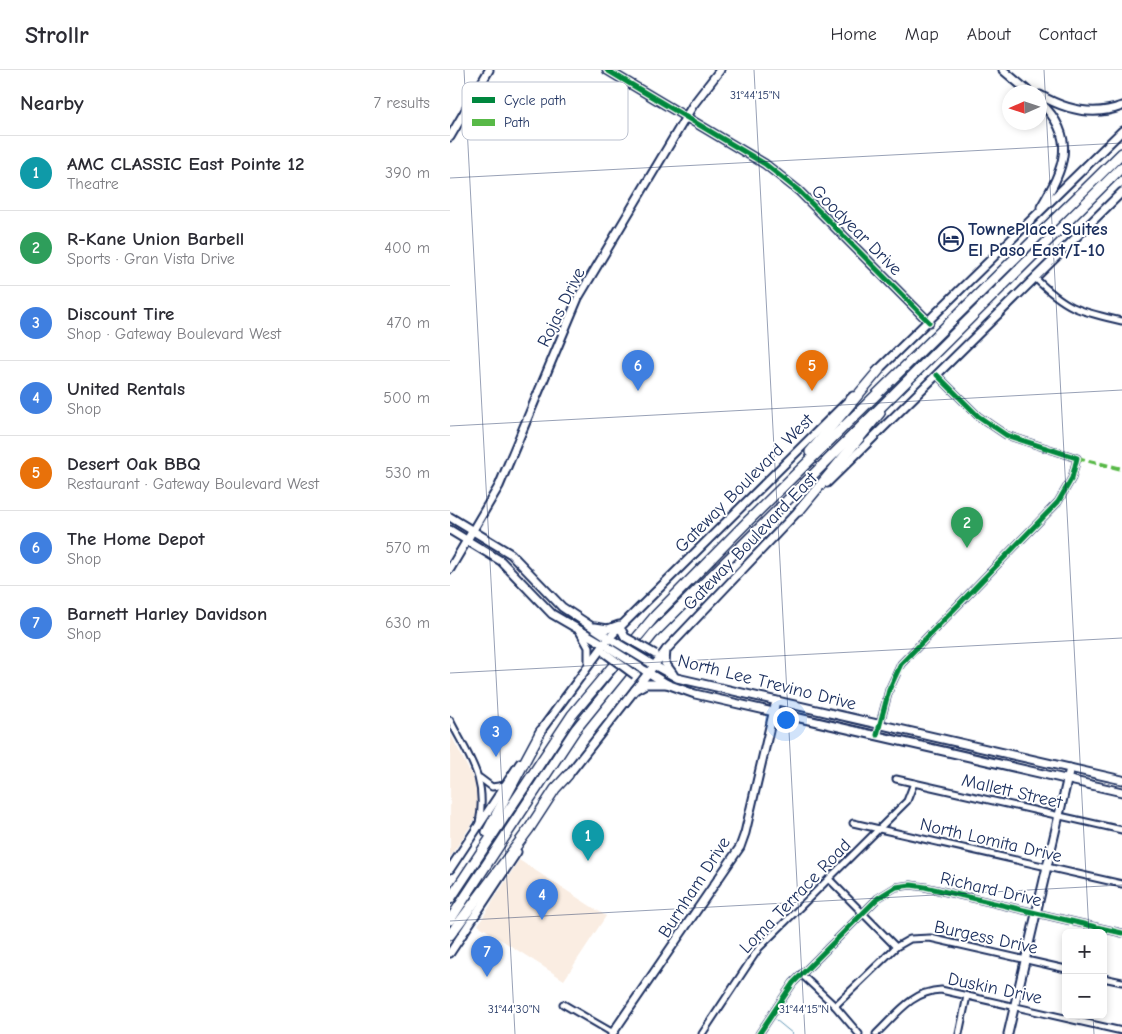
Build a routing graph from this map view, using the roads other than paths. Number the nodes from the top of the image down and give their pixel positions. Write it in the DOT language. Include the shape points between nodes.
graph roads {
  1 [pos="489,70"];
  2 [pos="607,70"];
  3 [pos="720,70"];
  4 [pos="1003,70"];
  5 [pos="482,82"];
  6 [pos="627,82"];
  7 [pos="628,82"];
  8 [pos="1020,85"];
  9 [pos="1047,99"];
  10 [pos="1122,106"];
  11 [pos="1047,110"];
  12 [pos="462,116"];
  13 [pos="686,117"];
  14 [pos="1122,131"];
  15 [pos="450,137"];
  16 [pos="1122,153"];
  17 [pos="1122,168"];
  18 [pos="1122,192"];
  19 [pos="1036,216"];
  20 [pos="1035,278"];
  21 [pos="1122,321"];
  22 [pos="929,322"];
  23 [pos="879,370"];
  24 [pos="937,375"];
  25 [pos="893,394"];
  26 [pos="799,511"];
  27 [pos="450,517"];
  28 [pos="747,522"];
  29 [pos="450,530"];
  30 [pos="474,531"];
  31 [pos="467,540"];
  32 [pos="450,569"];
  33 [pos="586,624"];
  34 [pos="623,627"];
  35 [pos="580,631"];
  36 [pos="611,639"];
  37 [pos="605,648"];
  38 [pos="667,649"];
  39 [pos="650,663"];
  40 [pos="589,664"];
  41 [pos="648,672"];
  42 [pos="676,678"];
  43 [pos="667,684"];
  44 [pos="632,692"];
  45 [pos="776,701"];
  46 [pos="773,712"];
  47 [pos="450,720"];
  48 [pos="881,725"];
  49 [pos="540,731"];
  50 [pos="877,736"];
  51 [pos="1070,768"];
  52 [pos="568,775"];
  53 [pos="480,778"];
  54 [pos="1067,778"];
  55 [pos="896,779"];
  56 [pos="1122,780"];
  57 [pos="914,783"];
  58 [pos="506,784"];
  59 [pos="1122,792"];
  60 [pos="1059,816"];
  61 [pos="853,823"];
  62 [pos="478,826"];
  63 [pos="879,829"];
  64 [pos="1122,830"];
  65 [pos="1047,867"];
  66 [pos="450,869"];
  67 [pos="829,879"];
  68 [pos="1122,884"];
  69 [pos="450,892"];
  70 [pos="450,899"];
  71 [pos="862,913"];
  72 [pos="1036,913"];
  73 [pos="450,920"];
  74 [pos="1122,933"];
  75 [pos="450,935"];
  76 [pos="896,947"];
  77 [pos="450,953"];
  78 [pos="1026,960"];
  79 [pos="1062,968"];
  80 [pos="801,974"];
  81 [pos="1107,979"];
  82 [pos="1122,982"];
  83 [pos="968,996"];
  84 [pos="563,1004"];
  85 [pos="835,1006"];
  86 [pos="1015,1006"];
  87 [pos="1122,1030"];
  88 [pos="613,1034"];
  89 [pos="702,1034"];
  90 [pos="760,1034"];
  91 [pos="859,1034"];
  92 [pos="876,1034"];
  93 [pos="959,1034"];
  94 [pos="1008,1034"];
  1 -- 5 [label="main road"];
  2 -- 6 [label="main road, Goodyear Drive"];
  3 -- 13 [label="main road, Rojas Drive"];
  4 -- 8 [label="main road"];
  7 -- 13 [label="main road, Goodyear Drive"];
  9 -- 10 [label="main road" via="1088,112 1109,111"];
  11 -- 19 [label="main road" via="1059,128 1064,155 1059,176"];
  12 -- 15 [label="main road"];
  13 -- 22 [label="main road, Goodyear Drive" via="765,164 799,191"];
  13 -- 30 [label="main road, Rojas Drive" via="573,308 499,486"];
  14 -- 19 [label="main road, Gateway Boulevard West"];
  16 -- 28 [label="highway"];
  17 -- 25 [label="highway"];
  18 -- 20 [label="main road, Gateway Boulevard East"];
  19 -- 22 [label="main road, Gateway Boulevard West"];
  20 -- 21 [label="street" via="1068,306"];
  20 -- 24 [label="main road, Gateway Boulevard East"];
  22 -- 23 [label="main road, Gateway Boulevard West"];
  23 -- 28 [label="highway"];
  23 -- 34 [label="main road, Gateway Boulevard West"];
  24 -- 26 [label="main road, Gateway Boulevard East"];
  24 -- 48 [label="street" via="978,416 1006,436 1077,458 1072,478 1058,502 902,664 889,690"];
  25 -- 26 [label="highway"];
  25 -- 73 [label="highway" via="665,620 612,681 553,761"];
  26 -- 38 [label="main road, Gateway Boulevard East"];
  27 -- 30 [label="main road, North Lee Trevino Drive"];
  28 -- 70 [label="highway" via="655,616 589,693"];
  29 -- 31 [label="main road, North Lee Trevino Drive"];
  30 -- 31 [label="main road, Rojas Drive"];
  30 -- 33 [label="main road, North Lee Trevino Drive" via="511,554 556,601"];
  31 -- 32 [label="main road, Rojas Drive"];
  31 -- 35 [label="main road, North Lee Trevino Drive" via="501,561 546,609"];
  33 -- 34 [label="main road" via="602,629"];
  33 -- 36 [label="main road, North Lee Trevino Drive"];
  34 -- 36 [label="main road, Gateway Boulevard West"];
  34 -- 38 [label="main road, bridge" via="624,637 655,654"];
  35 -- 37 [label="main road, North Lee Trevino Drive"];
  35 -- 40 [label="main road" via="589,647"];
  36 -- 37 [label="main road, Gateway Boulevard West"];
  36 -- 39 [label="main road, North Lee Trevino Drive, bridge"];
  37 -- 40 [label="main road"];
  37 -- 41 [label="main road, North Lee Trevino Drive, bridge"];
  37 -- 44 [label="main road, bridge" via="635,675"];
  38 -- 39 [label="main road, Gateway Boulevard East"];
  38 -- 42 [label="main road" via="666,665"];
  39 -- 41 [label="main road, Gateway Boulevard East"];
  39 -- 42 [label="main road, North Lee Trevino Drive"];
  40 -- 49 [label="main road"];
  41 -- 43 [label="main road, North Lee Trevino Drive"];
  41 -- 44 [label="main road, Gateway Boulevard East"];
  42 -- 45 [label="main road, North Lee Trevino Drive"];
  43 -- 44 [label="main road" via="646,684"];
  43 -- 46 [label="main road, North Lee Trevino Drive" via="695,694"];
  44 -- 52 [label="main road, Gateway Boulevard East"];
  45 -- 46 [label="main road, Burnham Drive"];
  45 -- 48 [label="main road, North Lee Trevino Drive"];
  46 -- 50 [label="main road, North Lee Trevino Drive"];
  46 -- 88 [label="main road, Burnham Drive" via="740,847"];
  47 -- 53 [label="street"];
  48 -- 50 [label="street"];
  48 -- 51 [label="main road, North Lee Trevino Drive"];
  49 -- 58 [label="main road"];
  49 -- 69 [label="highway" via="490,828"];
  50 -- 54 [label="main road, North Lee Trevino Drive"];
  51 -- 54 [label="main road"];
  51 -- 56 [label="main road, North Lee Trevino Drive"];
  52 -- 75 [label="highway"];
  52 -- 77 [label="main road, Gateway Boulevard East"];
  53 -- 58 [label="street" via="492,787"];
  53 -- 62 [label="street" via="482,793"];
  54 -- 59 [label="main road, North Lee Trevino Drive"];
  54 -- 60 [label="main road"];
  55 -- 57 [label="street, Mallett Street"];
  57 -- 60 [label="street, Mallett Street"];
  57 -- 63 [label="street, Loma Terrace Road" via="907,801"];
  58 -- 62 [label="main road"];
  60 -- 64 [label="street, Mallett Street"];
  60 -- 65 [label="main road"];
  61 -- 63 [label="street, North Lomita Drive"];
  62 -- 66 [label="main road"];
  63 -- 65 [label="street, North Lomita Drive"];
  63 -- 67 [label="street, Loma Terrace Road"];
  65 -- 68 [label="street, North Lomita Drive"];
  65 -- 72 [label="main road"];
  67 -- 71 [label="street"];
  67 -- 89 [label="street, Loma Terrace Road" via="759,948"];
  71 -- 72 [label="street, Richard Drive" via="889,890 911,885"];
  71 -- 76 [label="street"];
  71 -- 80 [label="street, Richard Drive"];
  72 -- 74 [label="street, Richard Drive"];
  72 -- 78 [label="main road"];
  76 -- 78 [label="street, Burgess Drive" via="910,939 924,937"];
  76 -- 85 [label="street, Burgess Drive"];
  78 -- 79 [label="street, Burgess Drive"];
  78 -- 86 [label="main road"];
  80 -- 85 [label="street"];
  80 -- 90 [label="street, Richard Drive"];
  81 -- 82 [label="street"];
  83 -- 86 [label="street, Duskin Drive"];
  83 -- 92 [label="street, Duskin Drive" via="941,990 924,992 912,998"];
  83 -- 93 [label="street"];
  84 -- 88 [label="street"];
  85 -- 91 [label="street"];
  86 -- 87 [label="street, Duskin Drive"];
  86 -- 94 [label="main road"];
}
